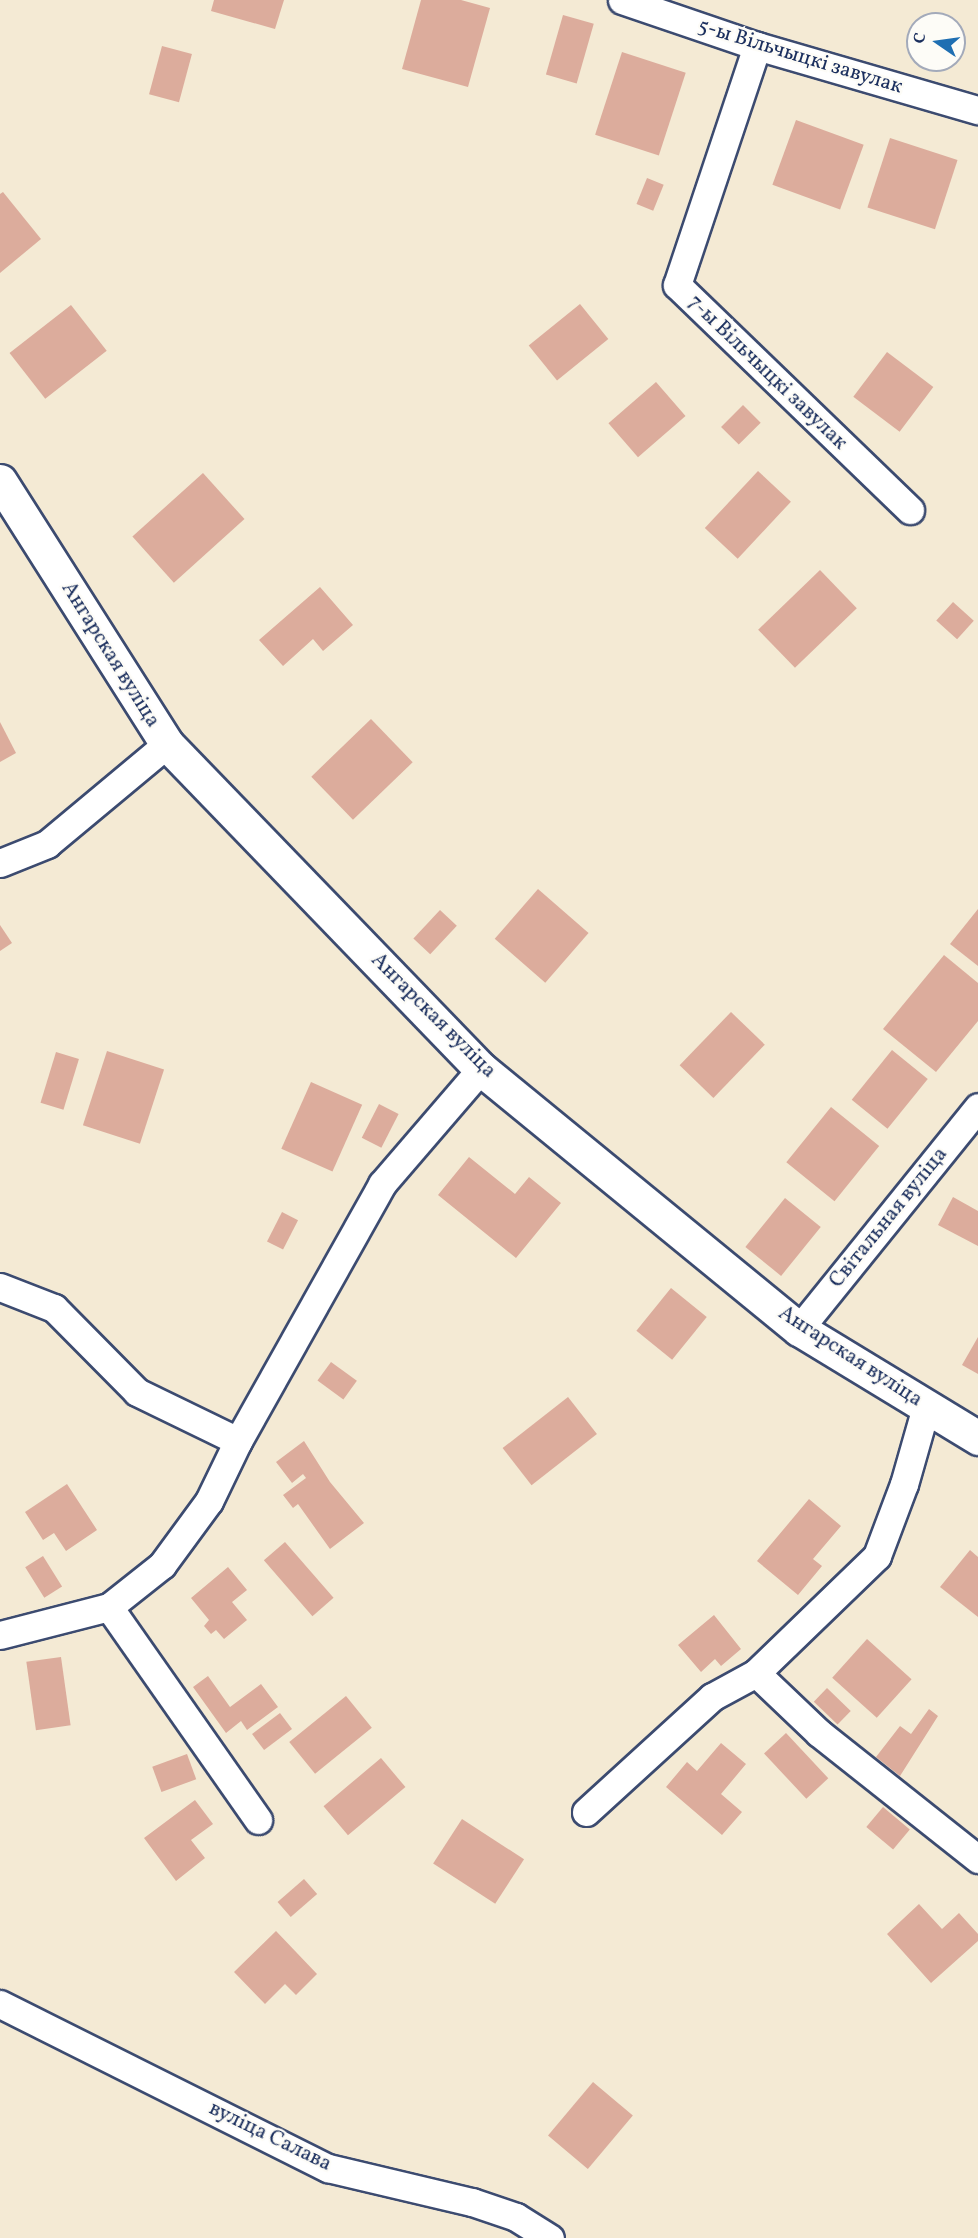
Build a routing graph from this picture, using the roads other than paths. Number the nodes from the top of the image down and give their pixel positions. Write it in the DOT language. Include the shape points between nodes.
graph roads {
  1 [pos="622,0"];
  2 [pos="757,46"];
  3 [pos="978,110"];
  4 [pos="0,481"];
  5 [pos="910,510"];
  6 [pos="166,744"];
  7 [pos="0,863"];
  8 [pos="481,1069"];
  9 [pos="978,1107"];
  10 [pos="0,1287"];
  11 [pos="800,1329"];
  12 [pos="926,1407"];
  13 [pos="976,1434"];
  14 [pos="238,1441"];
  15 [pos="109,1607"];
  16 [pos="0,1635"];
  17 [pos="756,1673"];
  18 [pos="586,1812"];
  19 [pos="258,1820"];
  20 [pos="978,1859"];
  21 [pos="0,2004"];
  22 [pos="550,2238"];
  1 -- 2 [label="street, 5-ы Вільчыцкі завулак"];
  2 -- 3 [label="street, 5-ы Вільчыцкі завулак"];
  2 -- 5 [label="street, 7-ы Вільчыцкі завулак" via="677,285"];
  4 -- 6 [label="street, Ангарская вуліца"];
  6 -- 7 [label="street" via="47,844"];
  6 -- 8 [label="street, Ангарская вуліца"];
  8 -- 11 [label="street, Ангарская вуліца"];
  8 -- 14 [label="street" via="382,1184"];
  9 -- 11 [label="street, Світальная вуліца"];
  10 -- 14 [label="street" via="54,1308 137,1392"];
  11 -- 12 [label="street, Ангарская вуліца"];
  12 -- 13 [label="street, Ангарская вуліца"];
  12 -- 17 [label="street" via="904,1484 877,1556"];
  14 -- 15 [label="street" via="209,1501 162,1565"];
  15 -- 16 [label="street"];
  15 -- 19 [label="street"];
  17 -- 18 [label="street" via="712,1697"];
  17 -- 20 [label="street" via="819,1733"];
  21 -- 22 [label="street, вуліца Салава" via="328,2168 472,2202 516,2217"];
}
